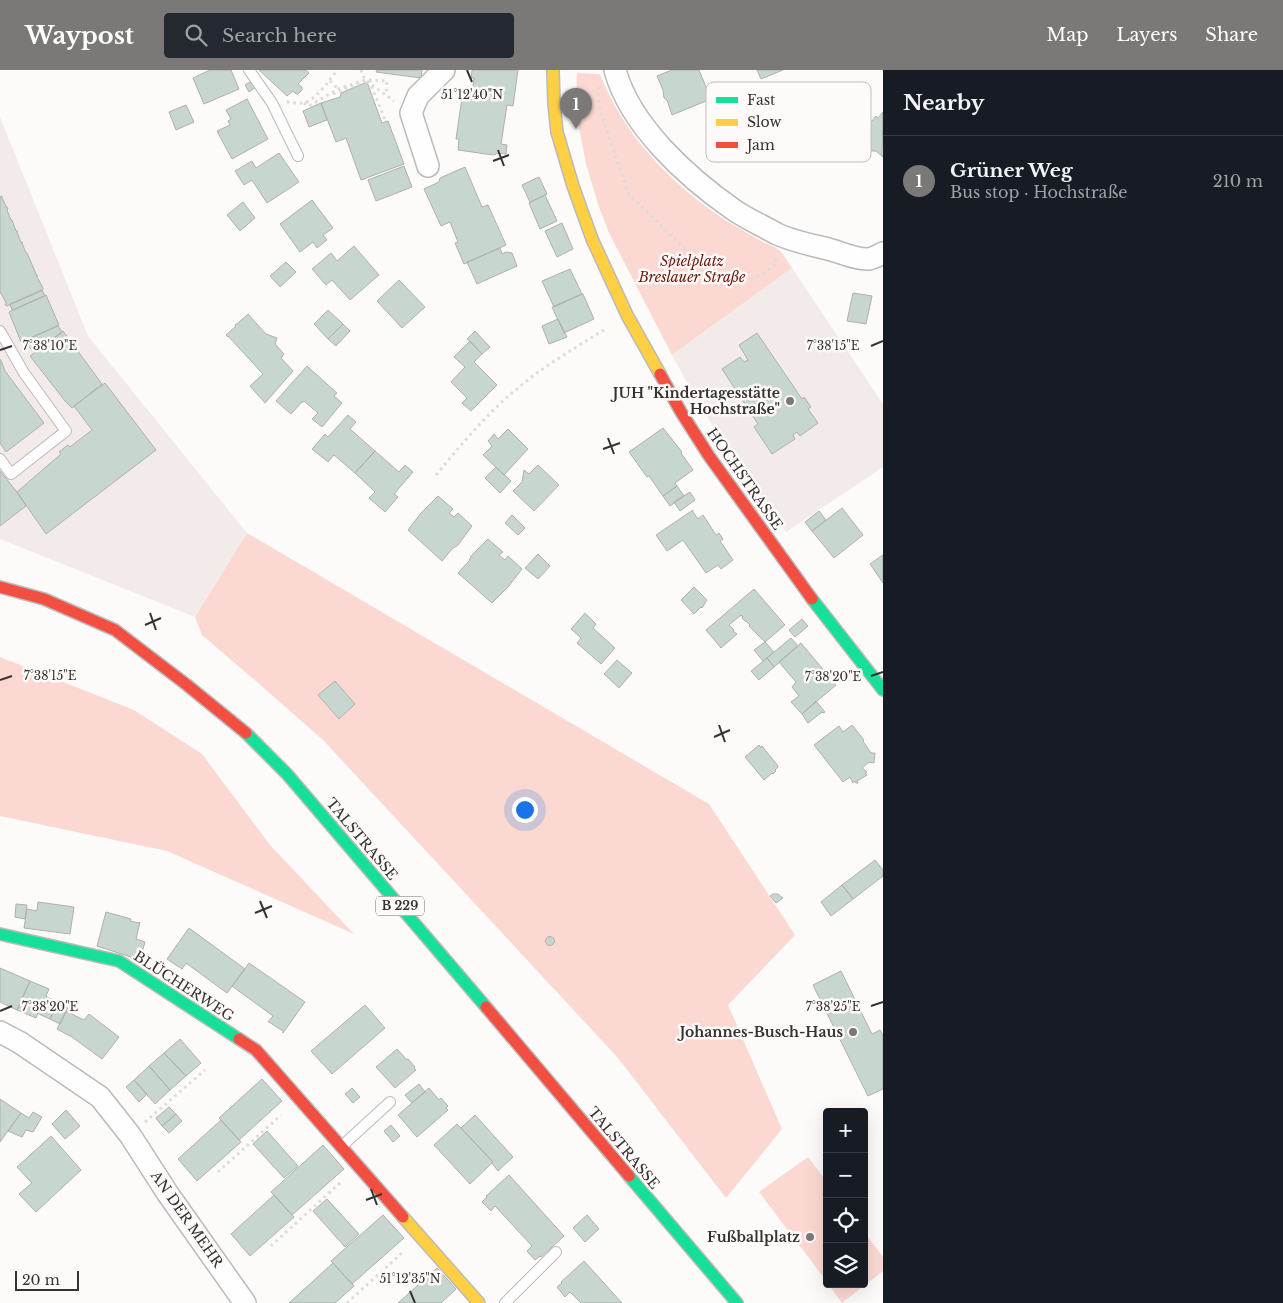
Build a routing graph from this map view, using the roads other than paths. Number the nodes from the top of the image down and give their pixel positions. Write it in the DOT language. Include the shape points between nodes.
graph roads {
  1 [pos="249,70"];
  2 [pos="444,70"];
  3 [pos="553,70"];
  4 [pos="616,70"];
  5 [pos="298,156"];
  6 [pos="428,166"];
  7 [pos="883,253"];
  8 [pos="0,331"];
  9 [pos="0,459"];
  10 [pos="0,587"];
  11 [pos="883,690"];
  12 [pos="0,934"];
  13 [pos="0,1032"];
  14 [pos="390,1102"];
  15 [pos="341,1147"];
  16 [pos="556,1252"];
  17 [pos="245,1303"];
  18 [pos="479,1303"];
  19 [pos="505,1303"];
  20 [pos="737,1303"];
  1 -- 5 [label="lane" via="272,103"];
  2 -- 6 [label="street" via="418,96 411,113"];
  3 -- 11 [label="main road, HOCHSTRASSE" via="557,132 592,239 627,315 709,456 817,606"];
  4 -- 7 [label="street" via="640,122 701,186 736,211 778,234 808,244 860,258 870,259"];
  8 -- 9 [label="lane" via="24,373 66,431 11,474"];
  10 -- 20 [label="main road, TALSTRASSE / B 229" via="44,599 115,630 242,729 294,781"];
  12 -- 15 [label="main road, BLÜCHERWEG" via="119,961 256,1050"];
  13 -- 17 [label="street, AN DER MEHR" via="100,1097 130,1135"];
  14 -- 15 [label="lane"];
  15 -- 18 [label="main road, BLÜCHERWEG"];
  16 -- 19 [label="lane"];
}
